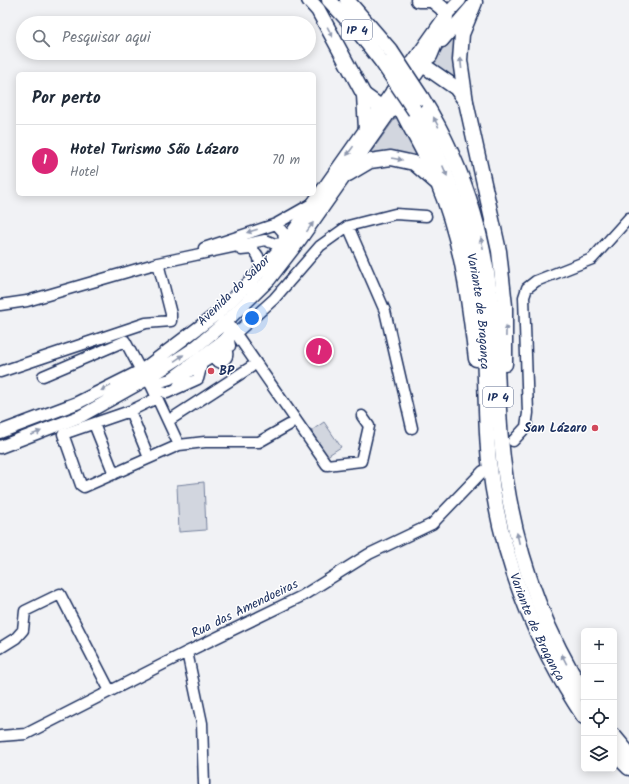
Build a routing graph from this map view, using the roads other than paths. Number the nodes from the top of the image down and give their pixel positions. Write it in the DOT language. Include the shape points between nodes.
graph roads {
  1 [pos="309,0"];
  2 [pos="329,0"];
  3 [pos="347,0"];
  4 [pos="418,0"];
  5 [pos="433,0"];
  6 [pos="460,0"];
  7 [pos="477,1"];
  8 [pos="446,15"];
  9 [pos="387,57"];
  10 [pos="422,62"];
  11 [pos="364,96"];
  12 [pos="466,102"];
  13 [pos="392,103"];
  14 [pos="366,129"];
  15 [pos="348,174"];
  16 [pos="438,183"];
  17 [pos="313,203"];
  18 [pos="426,216"];
  19 [pos="629,218"];
  20 [pos="276,224"];
  21 [pos="348,226"];
  22 [pos="300,240"];
  23 [pos="285,243"];
  24 [pos="213,251"];
  25 [pos="187,256"];
  26 [pos="158,263"];
  27 [pos="259,273"];
  28 [pos="269,280"];
  29 [pos="0,306"];
  30 [pos="227,321"];
  31 [pos="232,335"];
  32 [pos="251,367"];
  33 [pos="0,372"];
  34 [pos="43,376"];
  35 [pos="146,378"];
  36 [pos="157,398"];
  37 [pos="130,411"];
  38 [pos="362,416"];
  39 [pos="168,421"];
  40 [pos="94,424"];
  41 [pos="290,425"];
  42 [pos="412,428"];
  43 [pos="0,432"];
  44 [pos="507,441"];
  45 [pos="179,445"];
  46 [pos="0,447"];
  47 [pos="150,458"];
  48 [pos="486,466"];
  49 [pos="114,474"];
  50 [pos="0,648"];
  51 [pos="187,652"];
  52 [pos="581,688"];
  53 [pos="110,690"];
  54 [pos="581,712"];
  55 [pos="1,738"];
  56 [pos="617,740"];
  57 [pos="629,754"];
  58 [pos="617,756"];
  59 [pos="629,768"];
  60 [pos="204,784"];
  1 -- 11 [label="highway, one-way" via="318,10"];
  2 -- 9 [label="highway, Variante de Bragança / IP 4"];
  3 -- 9 [label="highway, Variante de Bragança / IP 4"];
  4 -- 5 [label="highway"];
  5 -- 8 [label="highway"];
  6 -- 8 [label="main road, Avenida do Sabor"];
  7 -- 10 [label="main road, Avenida do Sabor"];
  12 -- 7 [label="highway, one-way" via="460,49 465,24"];
  8 -- 10 [label="main road, Avenida do Sabor"];
  8 -- 10 [label="highway" via="445,27"];
  44 -- 9 [label="highway, Variante de Bragança / IP 4, one-way, bridge" via="490,291 478,224 450,149 422,98"];
  9 -- 48 [label="highway, Variante de Bragança / IP 4, one-way, bridge" via="441,163 459,207 474,262 483,335"];
  10 -- 12 [label="highway" via="456,88"];
  10 -- 13 [label="main road, Avenida do Sabor"];
  11 -- 13 [label="highway"];
  11 -- 14 [label="highway"];
  44 -- 12 [label="highway, one-way" via="504,289 499,251"];
  13 -- 14 [label="main road, Avenida do Sabor"];
  13 -- 15 [label="main road, Avenida do Sabor"];
  13 -- 16 [label="highway" via="420,144"];
  14 -- 17 [label="main road, Avenida do Sabor, one-way"];
  15 -- 16 [label="highway, one-way" via="370,161 391,158 414,163"];
  22 -- 15 [label="main road, Avenida do Sabor, one-way"];
  16 -- 48 [label="highway" via="462,256"];
  17 -- 20 [label="street"];
  17 -- 23 [label="main road, Avenida do Sabor"];
  18 -- 21 [label="street" via="395,214"];
  19 -- 44 [label="street" via="592,259 536,281 527,288 524,298 528,413 526,427"];
  20 -- 23 [label="street" via="283,232"];
  20 -- 25 [label="street, one-way" via="225,240"];
  21 -- 31 [label="street" via="320,246 274,299"];
  21 -- 42 [label="street" via="385,311"];
  22 -- 23 [label="street"];
  22 -- 28 [label="main road, Avenida do Sabor"];
  23 -- 24 [label="street" via="275,244 265,240"];
  23 -- 27 [label="main road, Avenida do Sabor"];
  23 -- 28 [label="street" via="285,254 273,269"];
  24 -- 25 [label="street"];
  24 -- 27 [label="street" via="251,248 258,253 260,259"];
  25 -- 26 [label="street"];
  26 -- 29 [label="street" via="27,301"];
  26 -- 33 [label="street" via="171,321 146,323"];
  27 -- 35 [label="main road, Avenida do Sabor"];
  28 -- 30 [label="main road, Avenida do Sabor"];
  30 -- 31 [label="street"];
  35 -- 30 [label="main road, Avenida do Sabor, one-way" via="193,349"];
  31 -- 35 [label="street" via="170,379"];
  31 -- 35 [label="street" via="230,346 202,364 198,379 167,393"];
  31 -- 38 [label="street" via="327,465 361,461 369,426"];
  32 -- 39 [label="street"];
  34 -- 35 [label="street" via="125,341"];
  35 -- 36 [label="street"];
  35 -- 43 [label="main road, Avenida do Sabor, one-way"];
  46 -- 35 [label="main road, Avenida do Sabor, one-way" via="81,416"];
  36 -- 37 [label="street"];
  36 -- 39 [label="street"];
  37 -- 40 [label="street"];
  37 -- 47 [label="street"];
  39 -- 45 [label="street"];
  40 -- 49 [label="street"];
  40 -- 49 [label="street" via="64,434 81,485 84,487"];
  41 -- 45 [label="street" via="259,442 205,442"];
  52 -- 44 [label="highway, Variante de Bragança / IP 4, one-way" via="549,629 522,557 509,497"];
  45 -- 47 [label="street"];
  47 -- 49 [label="street"];
  48 -- 51 [label="street, Rua das Amendoeiras" via="432,524 369,554 302,596"];
  48 -- 54 [label="highway, Variante de Bragança / IP 4" via="516,581 530,619 549,660"];
  50 -- 53 [label="street" via="23,630 25,612 60,594"];
  51 -- 53 [label="street, Rua das Amendoeiras"];
  51 -- 60 [label="street" via="202,723"];
  53 -- 55 [label="street, Rua das Amendoeiras" via="26,734"];
  56 -- 57 [label="highway"];
  58 -- 59 [label="highway"];
}
